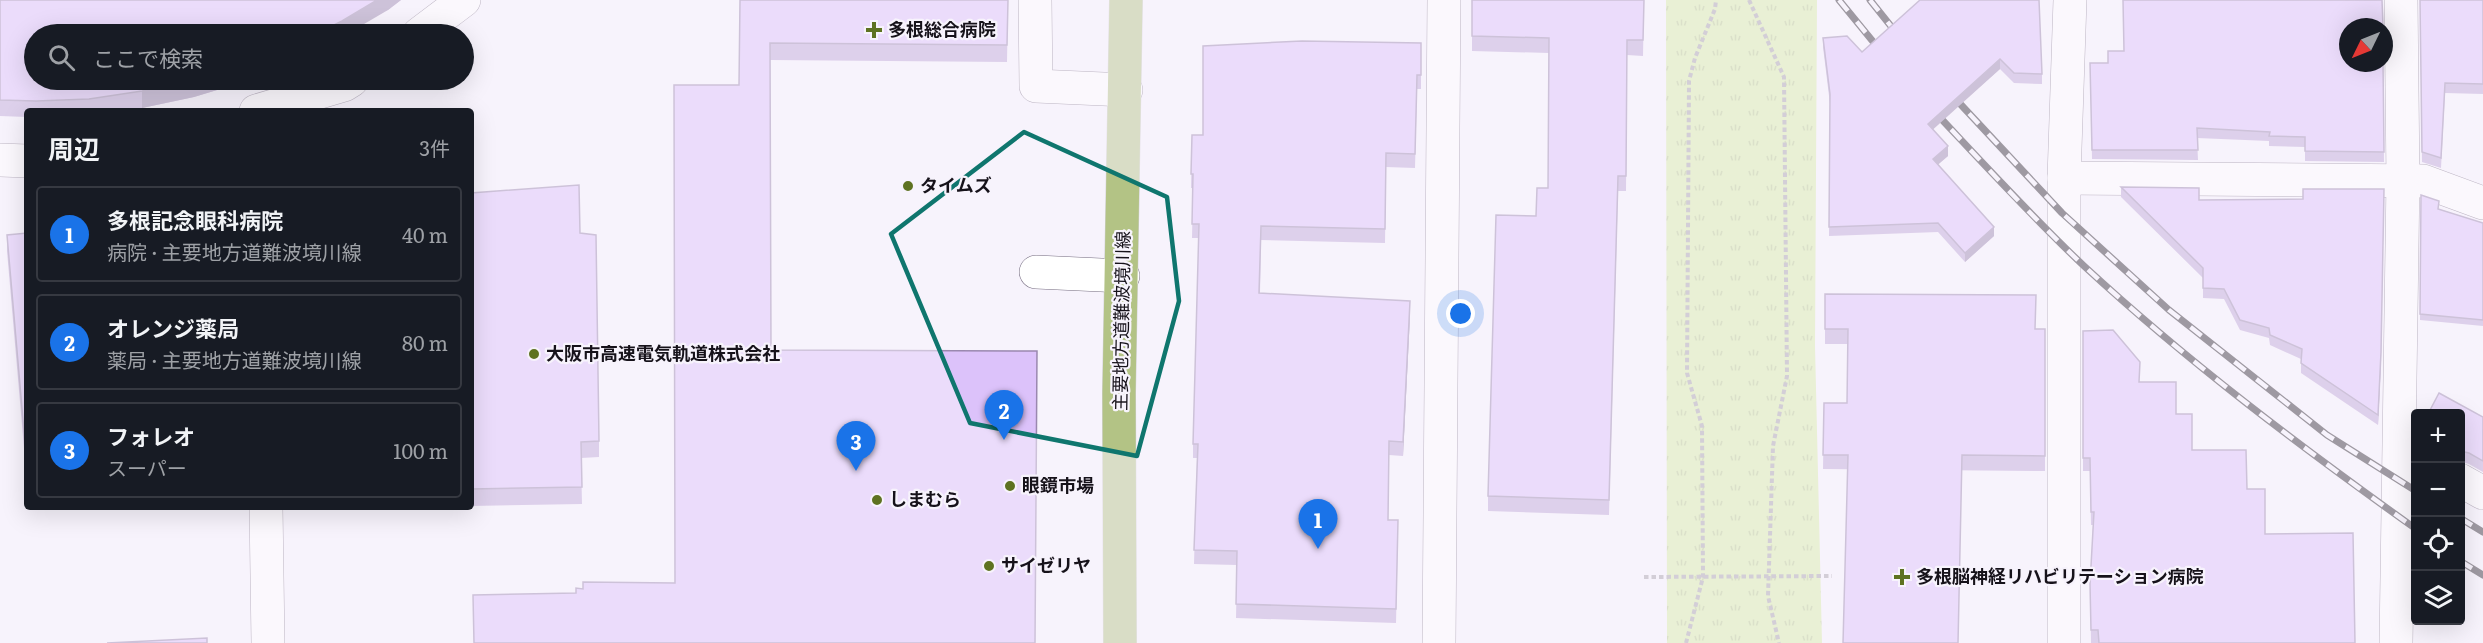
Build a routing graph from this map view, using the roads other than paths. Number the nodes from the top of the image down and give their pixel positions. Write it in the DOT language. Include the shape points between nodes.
graph roads {
  1 [pos="464,0"];
  2 [pos="1035,0"];
  3 [pos="1126,0"];
  4 [pos="1444,0"];
  5 [pos="2070,0"];
  6 [pos="2401,0"];
  7 [pos="432,24"];
  8 [pos="323,90"];
  9 [pos="341,90"];
  10 [pos="1126,90"];
  11 [pos="266,108"];
  12 [pos="324,108"];
  13 [pos="0,160"];
  14 [pos="24,161"];
  15 [pos="2064,178"];
  16 [pos="2403,180"];
  17 [pos="2483,203"];
  18 [pos="1036,272"];
  19 [pos="1123,276"];
  20 [pos="2407,443"];
  21 [pos="2465,483"];
  22 [pos="2483,493"];
  23 [pos="266,510"];
  24 [pos="268,643"];
  25 [pos="1120,643"];
  26 [pos="1439,643"];
  27 [pos="2064,643"];
  28 [pos="2396,643"];
  1 -- 7 [label="street"];
  2 -- 10 [label="street" via="1036,86"];
  3 -- 10 [label="main road, 主要地方道難波境川線"];
  4 -- 26 [label="street"];
  5 -- 15 [label="street"];
  6 -- 16 [label="street"];
  8 -- 11 [label="street"];
  9 -- 12 [label="street"];
  10 -- 19 [label="main road, 主要地方道難波境川線"];
  13 -- 14 [label="street"];
  15 -- 16 [label="street"];
  15 -- 27 [label="street"];
  16 -- 17 [label="street" via="2423,182"];
  16 -- 20 [label="street"];
  18 -- 19 [label="street"];
  19 -- 25 [label="main road, 主要地方道難波境川線" via="1119,393"];
  20 -- 28 [label="street"];
  21 -- 22 [label="street"];
  23 -- 24 [label="street"];
}
